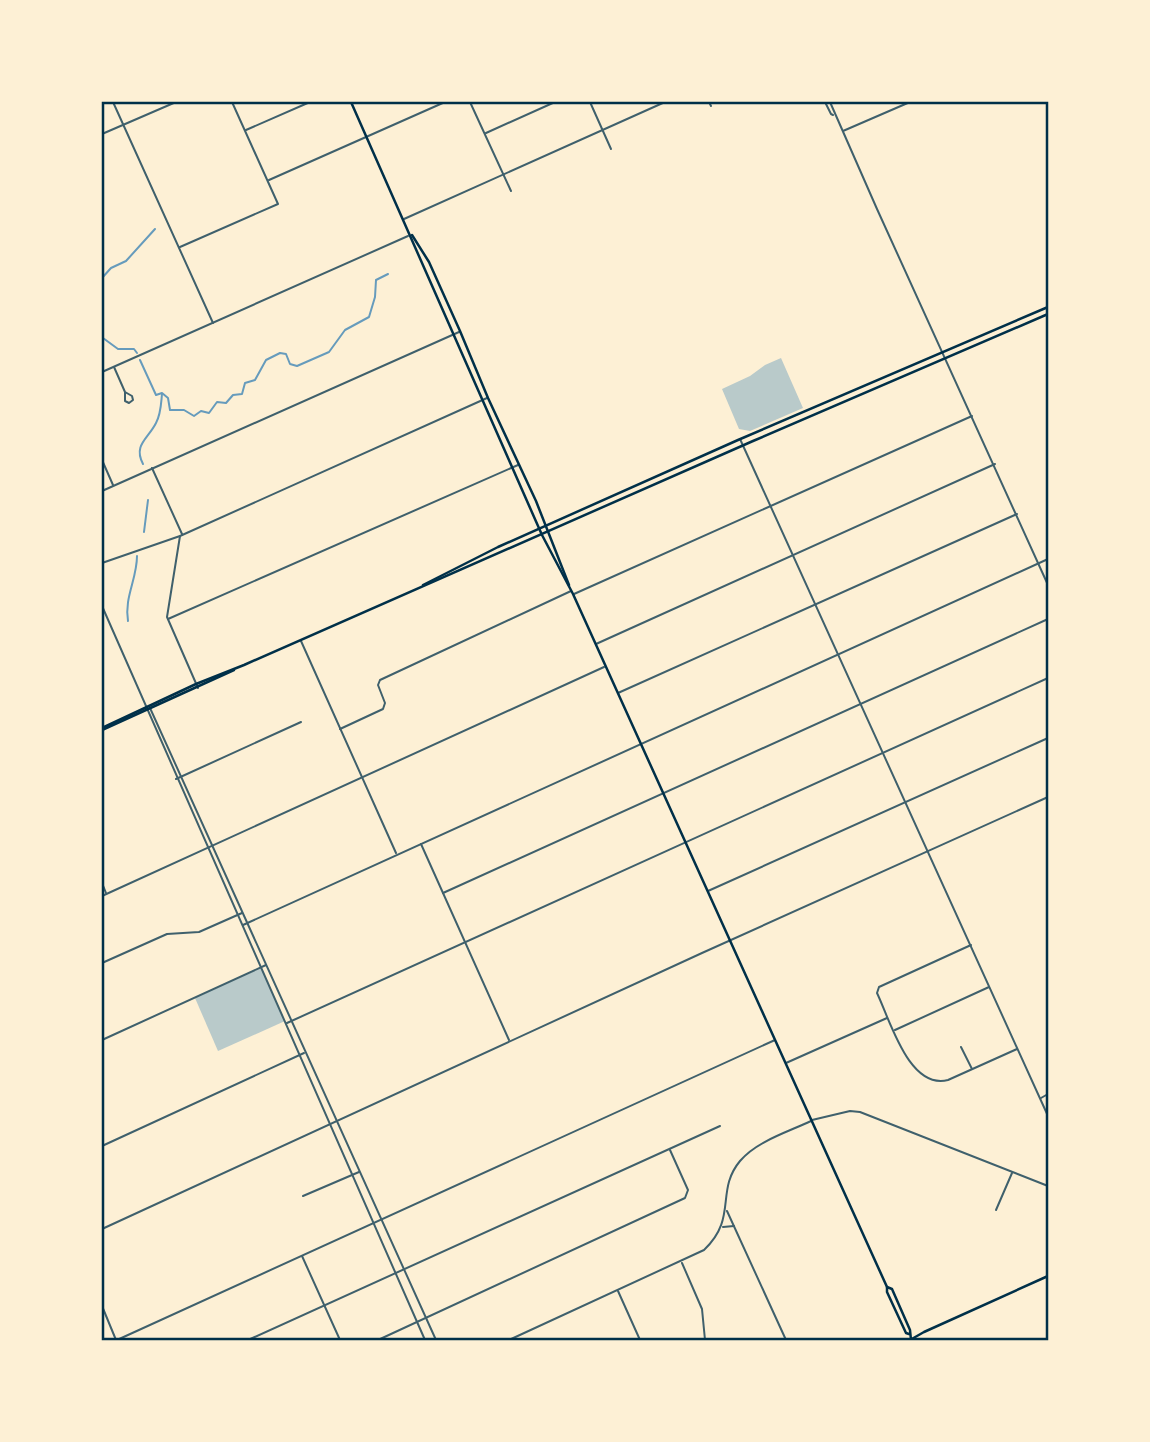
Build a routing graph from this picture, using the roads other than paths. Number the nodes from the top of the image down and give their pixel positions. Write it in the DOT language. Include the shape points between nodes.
graph roads {
  1 [pos="113,102"];
  2 [pos="176,102"];
  3 [pos="232,102"];
  4 [pos="310,102"];
  5 [pos="351,102"];
  6 [pos="446,102"];
  7 [pos="470,102"];
  8 [pos="555,102"];
  9 [pos="590,102"];
  10 [pos="665,102"];
  11 [pos="709,102"];
  12 [pos="825,102"];
  13 [pos="830,102"];
  14 [pos="910,102"];
  15 [pos="711,106"];
  16 [pos="835,116"];
  17 [pos="123,125"];
  18 [pos="245,130"];
  19 [pos="602,130"];
  20 [pos="842,131"];
  21 [pos="485,133"];
  22 [pos="102,134"];
  23 [pos="368,137"];
  24 [pos="611,149"];
  25 [pos="503,174"];
  26 [pos="268,181"];
  27 [pos="511,191"];
  28 [pos="404,219"];
  29 [pos="411,235"];
  30 [pos="179,248"];
  31 [pos="1048,307"];
  32 [pos="1048,314"];
  33 [pos="213,323"];
  34 [pos="460,331"];
  35 [pos="454,334"];
  36 [pos="942,351"];
  37 [pos="945,357"];
  38 [pos="114,366"];
  39 [pos="102,372"];
  40 [pos="125,392"];
  41 [pos="488,398"];
  42 [pos="482,400"];
  43 [pos="972,416"];
  44 [pos="740,439"];
  45 [pos="745,444"];
  46 [pos="102,460"];
  47 [pos="517,463"];
  48 [pos="995,464"];
  49 [pos="512,466"];
  50 [pos="152,468"];
  51 [pos="113,486"];
  52 [pos="102,491"];
  53 [pos="772,505"];
  54 [pos="1017,514"];
  55 [pos="546,526"];
  56 [pos="540,528"];
  57 [pos="549,532"];
  58 [pos="181,535"];
  59 [pos="542,535"];
  60 [pos="794,554"];
  61 [pos="1048,559"];
  62 [pos="102,563"];
  63 [pos="1039,564"];
  64 [pos="1048,585"];
  65 [pos="417,589"];
  66 [pos="572,593"];
  67 [pos="817,604"];
  68 [pos="102,606"];
  69 [pos="1048,619"];
  70 [pos="168,620"];
  71 [pos="300,640"];
  72 [pos="595,644"];
  73 [pos="839,653"];
  74 [pos="605,666"];
  75 [pos="1048,678"];
  76 [pos="197,686"];
  77 [pos="618,693"];
  78 [pos="862,703"];
  79 [pos="148,709"];
  80 [pos="301,722"];
  81 [pos="102,729"];
  82 [pos="340,729"];
  83 [pos="1048,738"];
  84 [pos="640,743"];
  85 [pos="884,752"];
  86 [pos="181,776"];
  87 [pos="362,778"];
  88 [pos="176,779"];
  89 [pos="662,792"];
  90 [pos="1048,797"];
  91 [pos="906,802"];
  92 [pos="685,842"];
  93 [pos="421,843"];
  94 [pos="212,846"];
  95 [pos="207,848"];
  96 [pos="929,851"];
  97 [pos="397,854"];
  98 [pos="102,883"];
  99 [pos="707,891"];
  100 [pos="443,893"];
  101 [pos="106,894"];
  102 [pos="102,896"];
  103 [pos="242,913"];
  104 [pos="237,915"];
  105 [pos="247,923"];
  106 [pos="242,925"];
  107 [pos="730,940"];
  108 [pos="465,942"];
  109 [pos="971,946"];
  110 [pos="102,963"];
  111 [pos="266,965"];
  112 [pos="261,967"];
  113 [pos="990,987"];
  114 [pos="888,1017"];
  115 [pos="291,1022"];
  116 [pos="286,1024"];
  117 [pos="894,1030"];
  118 [pos="102,1040"];
  119 [pos="509,1041"];
  120 [pos="775,1041"];
  121 [pos="961,1047"];
  122 [pos="1018,1049"];
  123 [pos="305,1053"];
  124 [pos="300,1055"];
  125 [pos="785,1063"];
  126 [pos="972,1070"];
  127 [pos="1048,1094"];
  128 [pos="1041,1098"];
  129 [pos="1048,1116"];
  130 [pos="336,1121"];
  131 [pos="811,1121"];
  132 [pos="331,1123"];
  133 [pos="720,1125"];
  134 [pos="102,1146"];
  135 [pos="670,1148"];
  136 [pos="359,1172"];
  137 [pos="1012,1172"];
  138 [pos="354,1174"];
  139 [pos="1048,1186"];
  140 [pos="303,1196"];
  141 [pos="726,1210"];
  142 [pos="996,1210"];
  143 [pos="382,1219"];
  144 [pos="375,1222"];
  145 [pos="734,1226"];
  146 [pos="722,1227"];
  147 [pos="102,1229"];
  148 [pos="302,1256"];
  149 [pos="681,1262"];
  150 [pos="404,1269"];
  151 [pos="395,1272"];
  152 [pos="1048,1276"];
  153 [pos="618,1291"];
  154 [pos="102,1306"];
  155 [pos="324,1306"];
  156 [pos="426,1319"];
  157 [pos="418,1323"];
  158 [pos="117,1340"];
  159 [pos="248,1340"];
  160 [pos="340,1340"];
  161 [pos="378,1340"];
  162 [pos="425,1340"];
  163 [pos="436,1340"];
  164 [pos="509,1340"];
  165 [pos="640,1340"];
  166 [pos="705,1340"];
  167 [pos="786,1340"];
  168 [pos="910,1340"];
  1 -- 17 [label="street"];
  2 -- 17 [label="street"];
  3 -- 18 [label="street"];
  4 -- 18 [label="street"];
  5 -- 23 [label="main road"];
  6 -- 23 [label="street"];
  7 -- 21 [label="street"];
  8 -- 21 [label="street"];
  9 -- 19 [label="street"];
  10 -- 19 [label="street"];
  11 -- 15 [label="street"];
  12 -- 16 [label="street"];
  13 -- 16 [label="street"];
  14 -- 20 [label="street"];
  16 -- 20 [label="street"];
  17 -- 22 [label="street"];
  17 -- 30 [label="street"];
  18 -- 26 [label="street"];
  19 -- 24 [label="street"];
  19 -- 25 [label="street"];
  20 -- 36 [label="street"];
  21 -- 25 [label="street"];
  23 -- 26 [label="street"];
  23 -- 28 [label="main road"];
  25 -- 27 [label="street"];
  25 -- 28 [label="street"];
  26 -- 30 [label="street" via="278,204"];
  28 -- 29 [label="main road"];
  29 -- 33 [label="street"];
  29 -- 34 [label="main road" via="429,262"];
  29 -- 35 [label="main road"];
  30 -- 33 [label="street"];
  31 -- 36 [label="main road"];
  32 -- 37 [label="main road"];
  33 -- 38 [label="street"];
  34 -- 35 [label="street"];
  34 -- 41 [label="main road"];
  35 -- 42 [label="main road"];
  35 -- 50 [label="street"];
  36 -- 37 [label="street"];
  36 -- 44 [label="main road"];
  37 -- 43 [label="street"];
  37 -- 45 [label="main road"];
  38 -- 39 [label="street"];
  38 -- 40 [label="street"];
  41 -- 42 [label="street"];
  41 -- 47 [label="main road"];
  42 -- 49 [label="main road"];
  42 -- 58 [label="street"];
  43 -- 48 [label="street"];
  43 -- 53 [label="street"];
  44 -- 45 [label="street"];
  44 -- 55 [label="main road"];
  45 -- 53 [label="street"];
  45 -- 57 [label="main road"];
  46 -- 51 [label="street"];
  47 -- 49 [label="street"];
  47 -- 55 [label="main road"];
  48 -- 54 [label="street"];
  48 -- 60 [label="street"];
  49 -- 56 [label="main road"];
  49 -- 70 [label="street"];
  50 -- 51 [label="street"];
  50 -- 58 [label="street"];
  51 -- 52 [label="street"];
  53 -- 60 [label="street"];
  53 -- 66 [label="street"];
  54 -- 63 [label="street"];
  54 -- 67 [label="street"];
  55 -- 56 [label="main road"];
  55 -- 57 [label="main road"];
  56 -- 59 [label="main road"];
  56 -- 65 [label="main road"];
  57 -- 59 [label="main road"];
  57 -- 66 [label="main road"];
  58 -- 62 [label="street"];
  58 -- 70 [label="street"];
  59 -- 65 [label="main road"];
  59 -- 66 [label="main road"];
  60 -- 67 [label="street"];
  60 -- 72 [label="street"];
  61 -- 63 [label="street"];
  63 -- 64 [label="street"];
  63 -- 73 [label="street"];
  65 -- 71 [label="main road"];
  66 -- 72 [label="main road"];
  66 -- 82 [label="street" via="380,680 383,709"];
  67 -- 73 [label="street"];
  67 -- 77 [label="street"];
  68 -- 79 [label="street"];
  69 -- 78 [label="street"];
  70 -- 76 [label="street"];
  71 -- 76 [label="main road"];
  71 -- 82 [label="street"];
  72 -- 74 [label="main road"];
  73 -- 78 [label="street"];
  73 -- 84 [label="street"];
  74 -- 77 [label="main road"];
  74 -- 87 [label="street"];
  75 -- 85 [label="street"];
  76 -- 79 [label="main road"];
  77 -- 84 [label="main road"];
  78 -- 85 [label="street"];
  78 -- 89 [label="street"];
  79 -- 81 [label="main road"];
  79 -- 86 [label="street"];
  79 -- 88 [label="street"];
  80 -- 86 [label="street"];
  82 -- 87 [label="street"];
  83 -- 91 [label="street"];
  84 -- 89 [label="main road"];
  84 -- 93 [label="street"];
  85 -- 91 [label="street"];
  85 -- 92 [label="street"];
  86 -- 88 [label="street"];
  86 -- 94 [label="street"];
  87 -- 94 [label="street"];
  87 -- 97 [label="street"];
  88 -- 95 [label="street"];
  89 -- 92 [label="main road"];
  89 -- 100 [label="street"];
  90 -- 96 [label="street"];
  91 -- 96 [label="street"];
  91 -- 99 [label="street"];
  92 -- 99 [label="main road"];
  92 -- 108 [label="street"];
  93 -- 97 [label="street"];
  93 -- 100 [label="street"];
  94 -- 95 [label="street"];
  94 -- 103 [label="street"];
  95 -- 101 [label="street"];
  95 -- 104 [label="street"];
  96 -- 107 [label="street"];
  96 -- 109 [label="street"];
  97 -- 105 [label="street"];
  98 -- 101 [label="street"];
  99 -- 107 [label="main road"];
  100 -- 108 [label="street"];
  101 -- 102 [label="street"];
  103 -- 104 [label="street"];
  103 -- 105 [label="street"];
  104 -- 106 [label="street"];
  104 -- 110 [label="street" via="199,932 167,934"];
  105 -- 106 [label="street"];
  105 -- 111 [label="street"];
  106 -- 112 [label="street"];
  107 -- 119 [label="street"];
  107 -- 120 [label="main road"];
  108 -- 115 [label="street"];
  108 -- 119 [label="street"];
  109 -- 113 [label="street"];
  109 -- 114 [label="street" via="879,987 877,993"];
  111 -- 112 [label="street"];
  111 -- 115 [label="street"];
  112 -- 116 [label="street"];
  112 -- 118 [label="street"];
  113 -- 117 [label="street"];
  113 -- 122 [label="street"];
  114 -- 117 [label="street"];
  114 -- 125 [label="street"];
  115 -- 116 [label="street"];
  115 -- 123 [label="street"];
  116 -- 124 [label="street"];
  117 -- 126 [label="street" via="920,1074 943,1082"];
  119 -- 130 [label="street"];
  120 -- 125 [label="main road"];
  120 -- 143 [label="street"];
  121 -- 126 [label="street"];
  122 -- 126 [label="street"];
  122 -- 128 [label="street"];
  123 -- 124 [label="street"];
  123 -- 130 [label="street"];
  124 -- 132 [label="street"];
  124 -- 134 [label="street"];
  125 -- 131 [label="main road"];
  127 -- 128 [label="street"];
  128 -- 129 [label="street"];
  130 -- 132 [label="street"];
  130 -- 136 [label="street"];
  131 -- 137 [label="street" via="860,1112"];
  131 -- 141 [label="street" via="753,1149 739,1162 728,1184"];
  131 -- 168 [label="main road"];
  132 -- 138 [label="street"];
  132 -- 147 [label="street"];
  133 -- 135 [label="street"];
  135 -- 150 [label="street"];
  135 -- 156 [label="street" via="688,1190 685,1198"];
  136 -- 138 [label="street"];
  136 -- 143 [label="street"];
  137 -- 139 [label="street"];
  137 -- 142 [label="street"];
  138 -- 140 [label="street"];
  138 -- 144 [label="street"];
  141 -- 145 [label="street"];
  141 -- 146 [label="street"];
  143 -- 144 [label="street"];
  143 -- 150 [label="street"];
  144 -- 148 [label="street"];
  144 -- 151 [label="street"];
  145 -- 146 [label="street"];
  145 -- 167 [label="street"];
  146 -- 149 [label="street" via="704,1250"];
  148 -- 155 [label="street"];
  148 -- 158 [label="street"];
  149 -- 153 [label="street"];
  149 -- 166 [label="street" via="702,1309"];
  150 -- 151 [label="street"];
  150 -- 156 [label="street"];
  151 -- 155 [label="street"];
  151 -- 157 [label="street"];
  152 -- 168 [label="main road"];
  153 -- 164 [label="street"];
  153 -- 165 [label="street"];
  154 -- 158 [label="street"];
  155 -- 159 [label="street"];
  155 -- 160 [label="street"];
  156 -- 157 [label="street"];
  156 -- 163 [label="street"];
  157 -- 161 [label="street"];
  157 -- 162 [label="street"];
}
